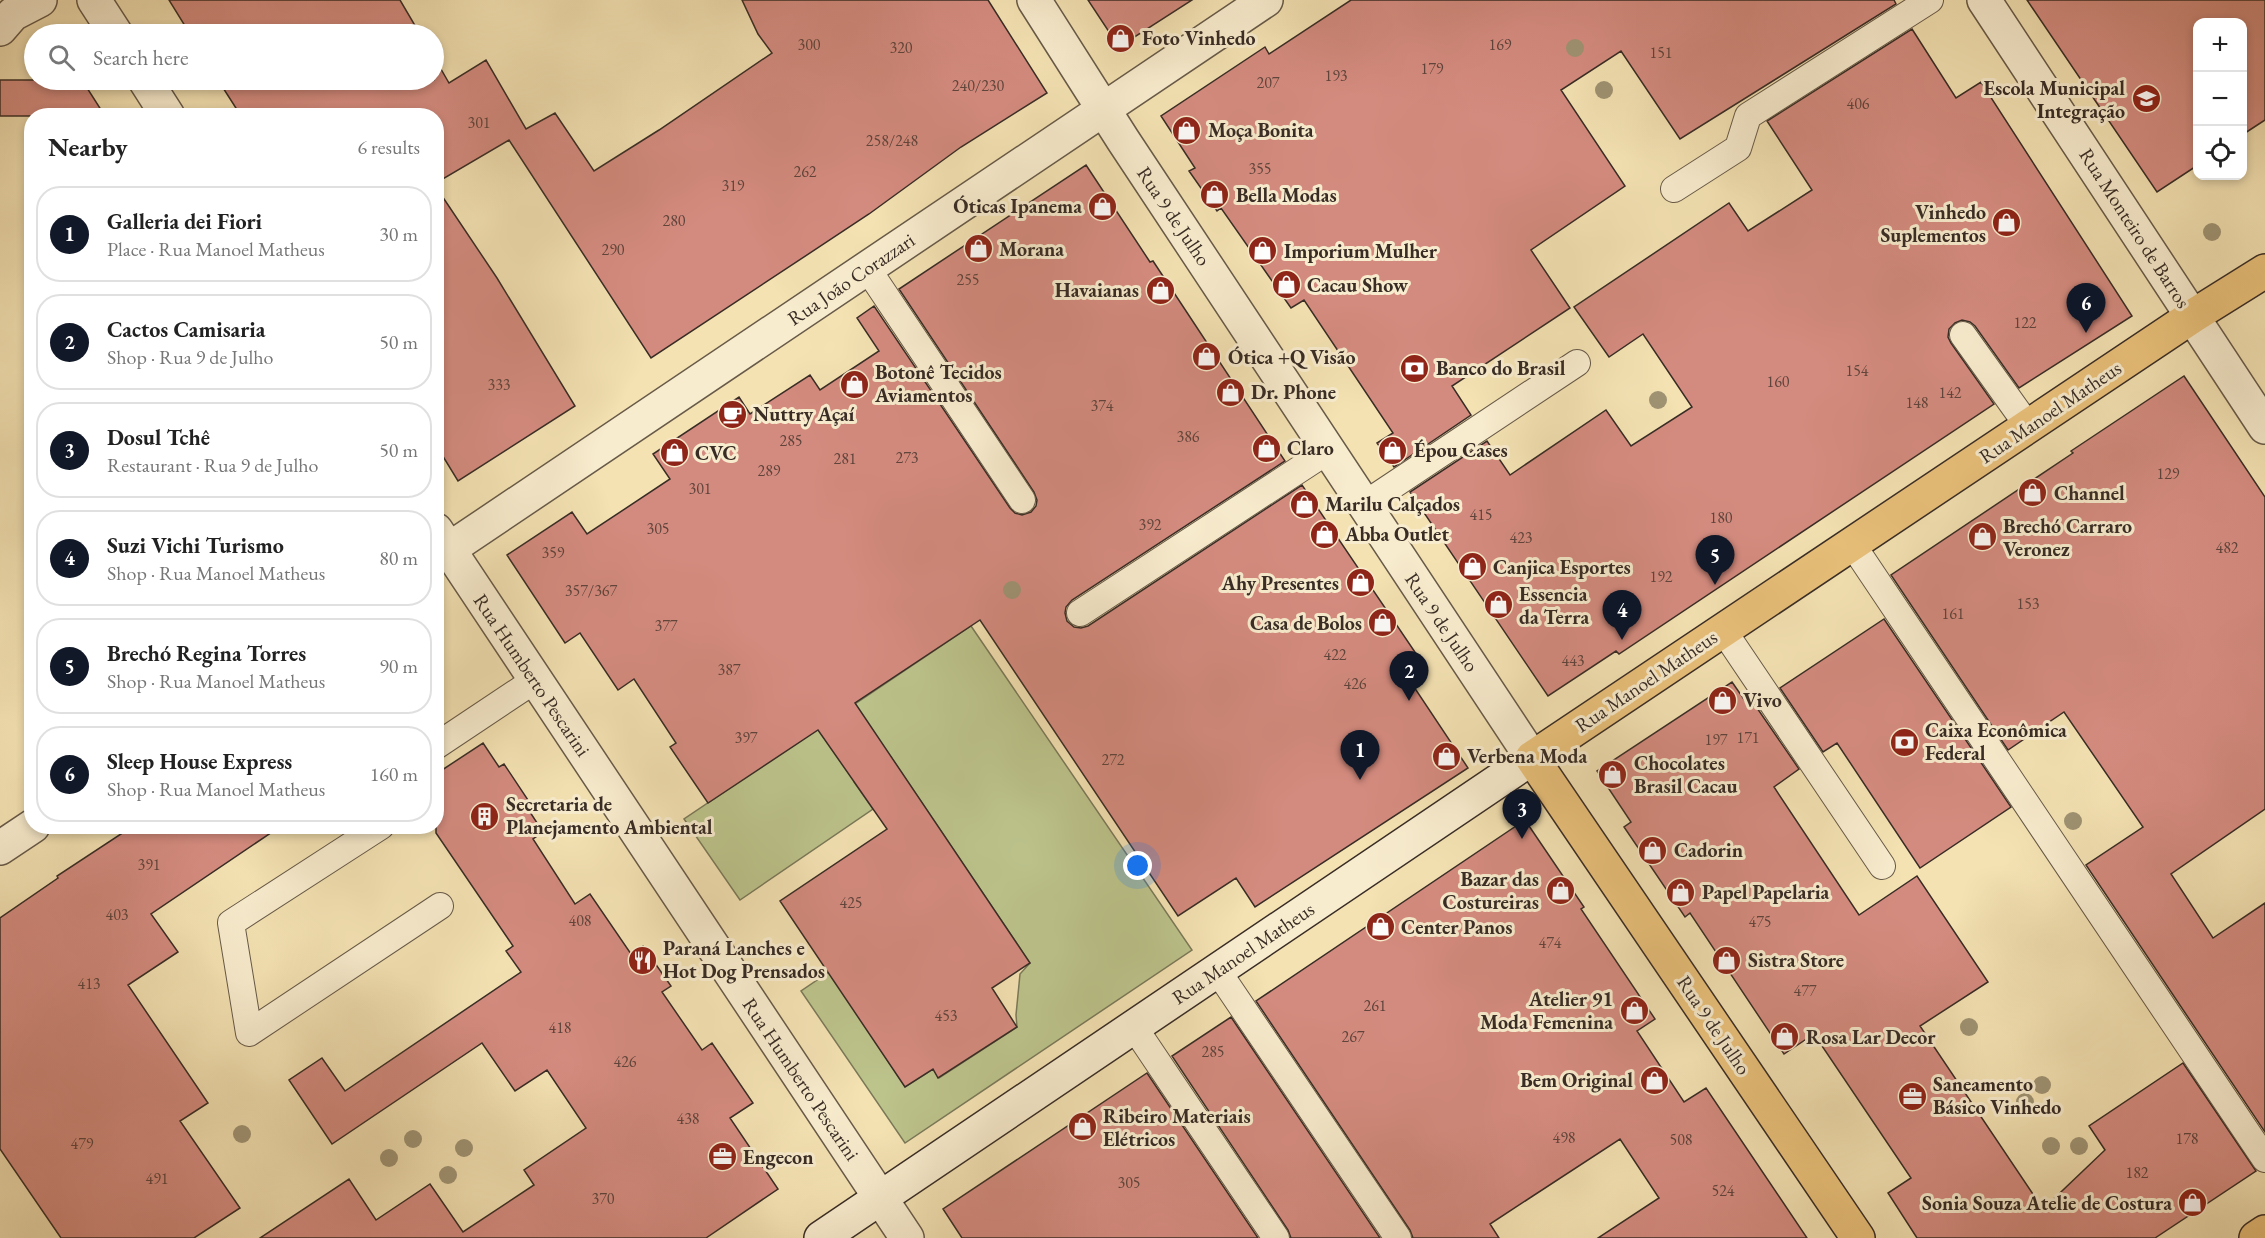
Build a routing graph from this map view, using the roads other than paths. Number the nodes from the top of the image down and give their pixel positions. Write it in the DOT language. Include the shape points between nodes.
graph roads {
  1 [pos="40,0"];
  2 [pos="94,0"];
  3 [pos="1034,0"];
  4 [pos="1266,0"];
  5 [pos="1930,0"];
  6 [pos="1984,0"];
  7 [pos="110,24"];
  8 [pos="0,29"];
  9 [pos="151,90"];
  10 [pos="163,108"];
  11 [pos="1103,109"];
  12 [pos="1674,189"];
  13 [pos="867,268"];
  14 [pos="2265,271"];
  15 [pos="2193,316"];
  16 [pos="1963,335"];
  17 [pos="1577,363"];
  18 [pos="2028,426"];
  19 [pos="2265,427"];
  20 [pos="1329,450"];
  21 [pos="1022,500"];
  22 [pos="1365,504"];
  23 [pos="444,544"];
  24 [pos="1852,544"];
  25 [pos="444,550"];
  26 [pos="1080,613"];
  27 [pos="1723,630"];
  28 [pos="535,680"];
  29 [pos="444,741"];
  30 [pos="1532,758"];
  31 [pos="24,832"];
  32 [pos="369,834"];
  33 [pos="0,848"];
  34 [pos="1882,866"];
  35 [pos="440,906"];
  36 [pos="1217,970"];
  37 [pos="1134,1027"];
  38 [pos="2265,1159"];
  39 [pos="880,1198"];
  40 [pos="2265,1232"];
  41 [pos="821,1238"];
  42 [pos="907,1238"];
  43 [pos="1276,1238"];
  44 [pos="1398,1238"];
  45 [pos="1858,1238"];
  46 [pos="2256,1238"];
  1 -- 8 [label="street" via="13,14"];
  2 -- 7 [label="street"];
  3 -- 11 [label="street, Rua 9 de Julho"];
  4 -- 11 [label="street, Rua João Corazzari"];
  5 -- 12 [label="lane" via="1748,116 1738,148"];
  6 -- 15 [label="street, Rua Monteiro de Barros"];
  9 -- 10 [label="street"];
  11 -- 13 [label="street, Rua João Corazzari"];
  11 -- 20 [label="street, Rua 9 de Julho"];
  13 -- 21 [label="lane"];
  13 -- 23 [label="street, Rua João Corazzari"];
  14 -- 15 [label="main road, Rua Manoel Matheus"];
  15 -- 18 [label="main road, Rua Manoel Matheus"];
  15 -- 19 [label="street, Rua Monteiro de Barros"];
  16 -- 18 [label="lane"];
  17 -- 22 [label="lane"];
  18 -- 24 [label="main road, Rua Manoel Matheus"];
  20 -- 22 [label="street, Rua 9 de Julho"];
  20 -- 26 [label="lane"];
  22 -- 30 [label="street, Rua 9 de Julho"];
  24 -- 27 [label="main road, Rua Manoel Matheus"];
  24 -- 38 [label="lane"];
  25 -- 28 [label="street, Rua Humberto Pescarini"];
  27 -- 30 [label="main road, Rua Manoel Matheus"];
  27 -- 34 [label="lane"];
  28 -- 29 [label="lane"];
  28 -- 39 [label="street, Rua Humberto Pescarini"];
  30 -- 36 [label="street, Rua Manoel Matheus"];
  30 -- 45 [label="main road, Rua 9 de Julho"];
  31 -- 33 [label="street"];
  32 -- 35 [label="lane" via="231,923 249,1033"];
  36 -- 37 [label="street, Rua Manoel Matheus"];
  36 -- 44 [label="lane"];
  37 -- 39 [label="street, Rua Manoel Matheus"];
  37 -- 43 [label="lane"];
  39 -- 41 [label="street, Rua Manoel Matheus"];
  39 -- 42 [label="street, Rua Humberto Pescarini"];
  40 -- 46 [label="main road"];
}
